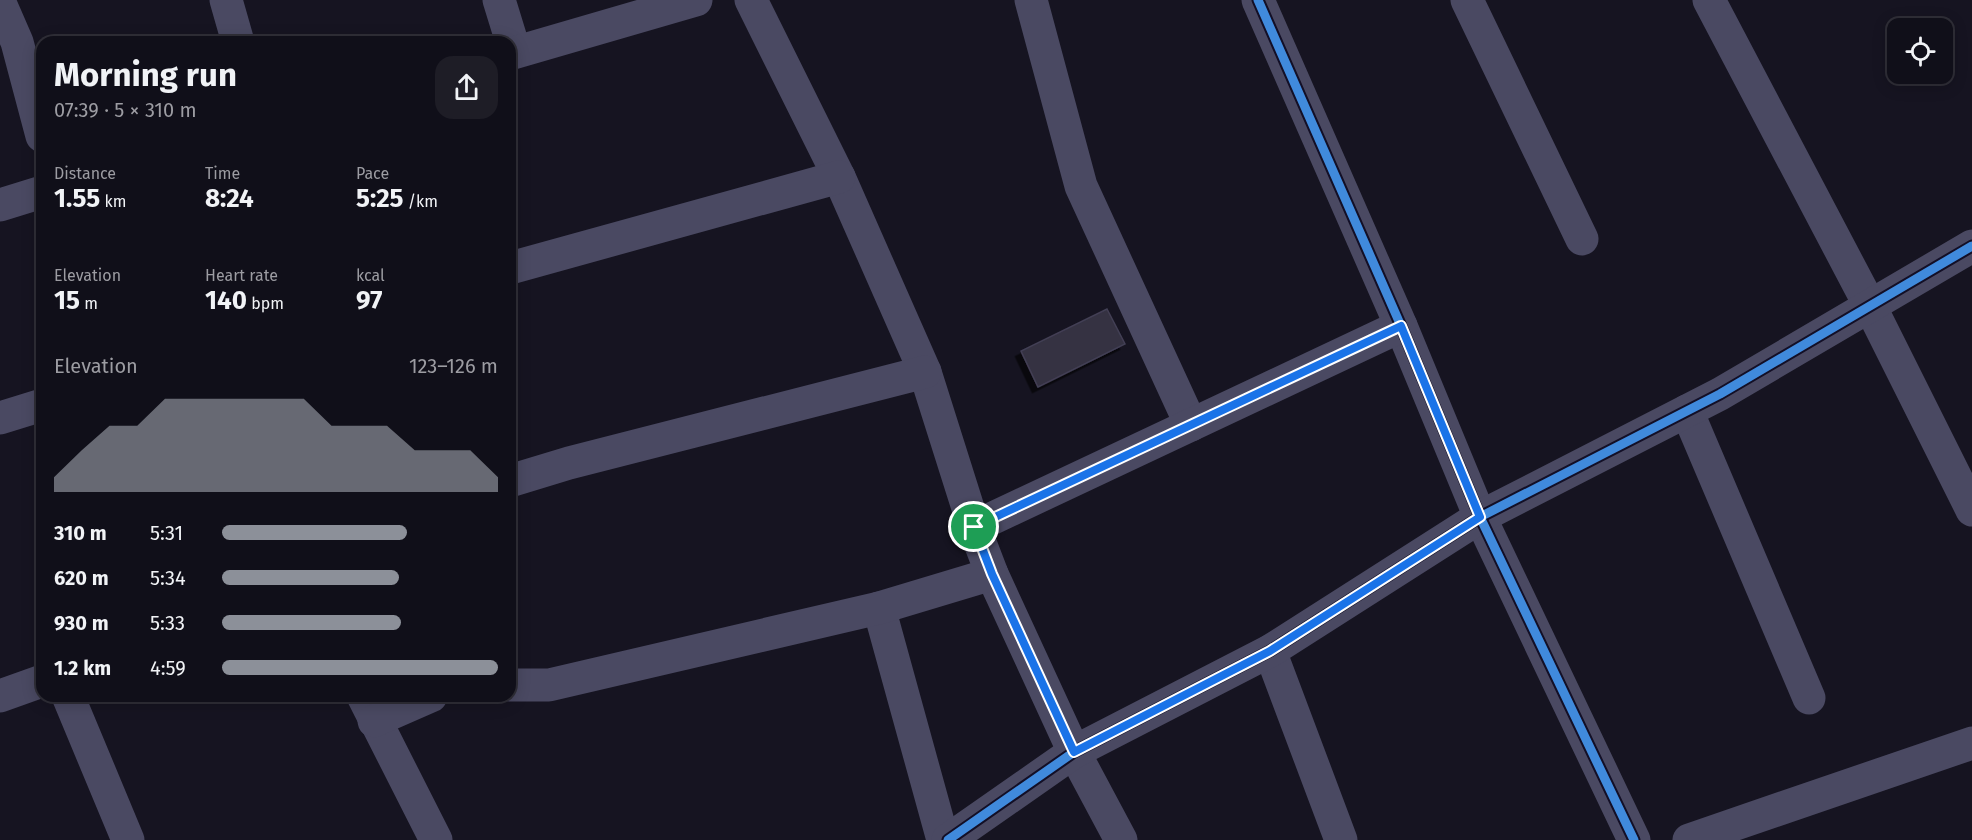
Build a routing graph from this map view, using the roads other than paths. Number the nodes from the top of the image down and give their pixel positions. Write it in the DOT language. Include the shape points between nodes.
graph roads {
  1 [pos="226,0"];
  2 [pos="499,0"];
  3 [pos="696,0"];
  4 [pos="751,0"];
  5 [pos="1032,0"];
  6 [pos="1467,0"];
  7 [pos="1709,0"];
  8 [pos="1260,1"];
  9 [pos="0,3"];
  10 [pos="236,36"];
  11 [pos="508,36"];
  12 [pos="516,52"];
  13 [pos="36,113"];
  14 [pos="839,177"];
  15 [pos="36,194"];
  16 [pos="0,205"];
  17 [pos="1582,240"];
  18 [pos="1972,246"];
  19 [pos="516,266"];
  20 [pos="1870,306"];
  21 [pos="1401,326"];
  22 [pos="925,372"];
  23 [pos="36,407"];
  24 [pos="1686,411"];
  25 [pos="0,418"];
  26 [pos="1191,425"];
  27 [pos="516,479"];
  28 [pos="1972,510"];
  29 [pos="1480,517"];
  30 [pos="974,527"];
  31 [pos="992,574"];
  32 [pos="879,608"];
  33 [pos="1270,651"];
  34 [pos="36,683"];
  35 [pos="516,685"];
  36 [pos="0,696"];
  37 [pos="1809,698"];
  38 [pos="70,702"];
  39 [pos="400,702"];
  40 [pos="369,708"];
  41 [pos="1972,743"];
  42 [pos="1074,752"];
  43 [pos="128,840"];
  44 [pos="435,840"];
  45 [pos="943,840"];
  46 [pos="948,840"];
  47 [pos="1121,840"];
  48 [pos="1341,840"];
  49 [pos="1634,840"];
  50 [pos="1689,840"];
  1 -- 10 [label="street"];
  2 -- 11 [label="street"];
  3 -- 12 [label="street"];
  4 -- 14 [label="street"];
  5 -- 26 [label="street" via="1081,186"];
  6 -- 17 [label="street"];
  7 -- 20 [label="street"];
  8 -- 21 [label="street"];
  9 -- 13 [label="street" via="17,42"];
  14 -- 19 [label="street"];
  14 -- 22 [label="street"];
  15 -- 16 [label="street"];
  18 -- 20 [label="street"];
  20 -- 24 [label="street"];
  20 -- 28 [label="street"];
  21 -- 26 [label="street"];
  21 -- 29 [label="street"];
  22 -- 27 [label="street"];
  22 -- 30 [label="street"];
  23 -- 25 [label="street"];
  24 -- 29 [label="street"];
  24 -- 37 [label="street"];
  26 -- 30 [label="street"];
  29 -- 33 [label="street"];
  29 -- 49 [label="street"];
  30 -- 31 [label="street"];
  31 -- 32 [label="street"];
  31 -- 42 [label="street"];
  32 -- 35 [label="street" via="549,685"];
  32 -- 45 [label="street"];
  33 -- 42 [label="street"];
  33 -- 48 [label="street"];
  34 -- 36 [label="street"];
  38 -- 43 [label="street"];
  39 -- 40 [label="street"];
  40 -- 44 [label="street"];
  41 -- 50 [label="street"];
  42 -- 46 [label="street"];
  42 -- 47 [label="street"];
}
